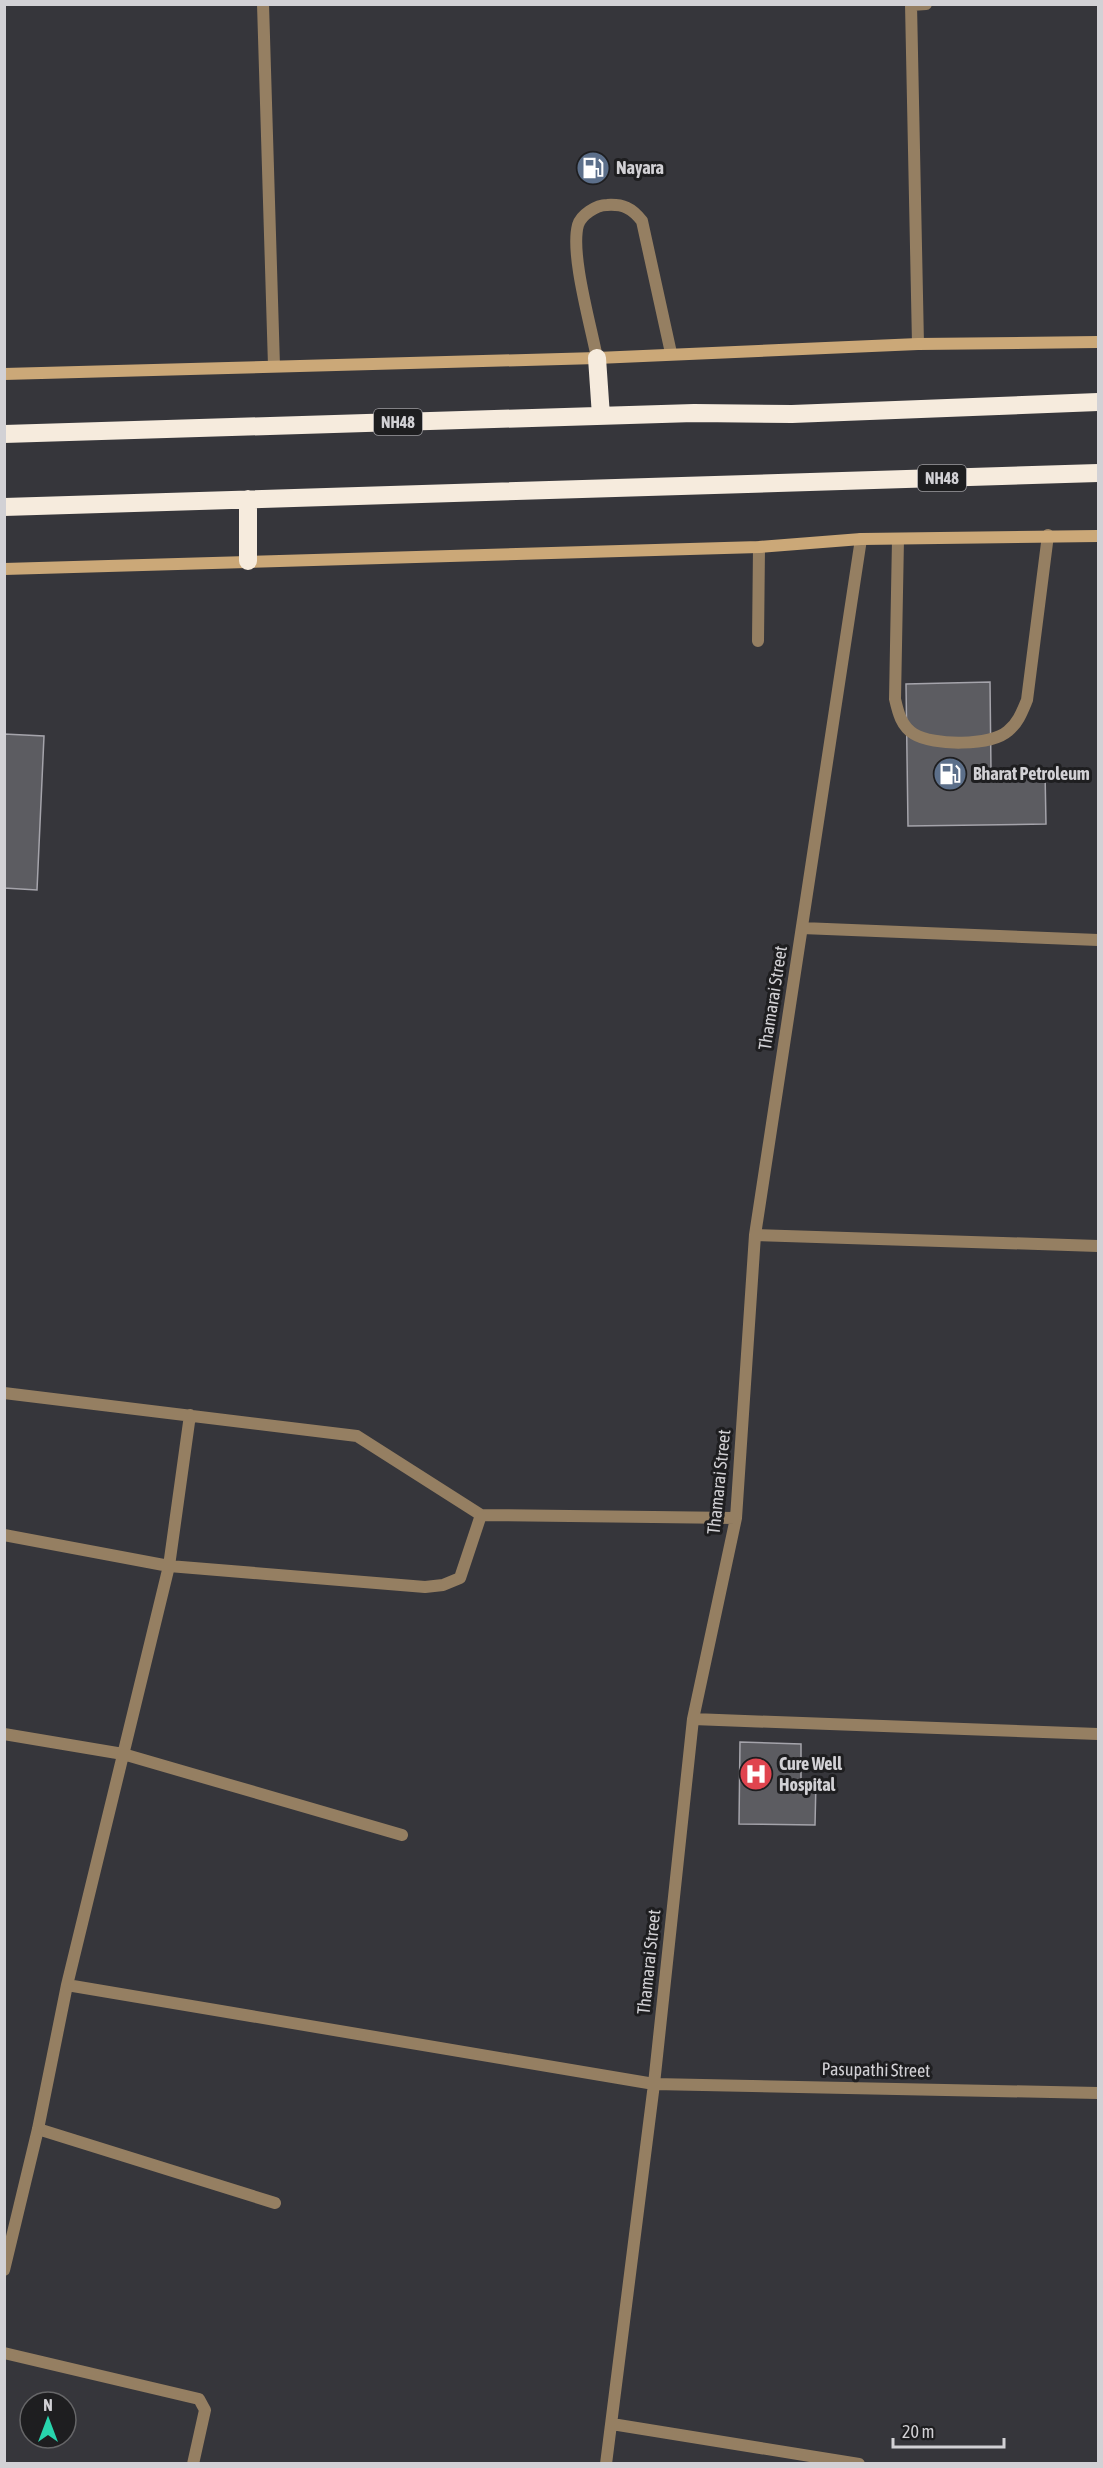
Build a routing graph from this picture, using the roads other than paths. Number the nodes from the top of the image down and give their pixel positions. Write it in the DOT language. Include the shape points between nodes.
graph roads {
  1 [pos="263,4"];
  2 [pos="926,4"];
  3 [pos="911,5"];
  4 [pos="1098,342"];
  5 [pos="918,344"];
  6 [pos="671,353"];
  7 [pos="597,358"];
  8 [pos="274,366"];
  9 [pos="4,374"];
  10 [pos="1098,402"];
  11 [pos="601,416"];
  12 [pos="4,434"];
  13 [pos="1098,473"];
  14 [pos="248,499"];
  15 [pos="4,507"];
  16 [pos="1048,535"];
  17 [pos="1098,536"];
  18 [pos="861,539"];
  19 [pos="898,539"];
  20 [pos="759,547"];
  21 [pos="248,561"];
  22 [pos="4,569"];
  23 [pos="758,641"];
  24 [pos="802,928"];
  25 [pos="1098,940"];
  26 [pos="755,1235"];
  27 [pos="1098,1246"];
  28 [pos="4,1393"];
  29 [pos="190,1415"];
  30 [pos="481,1515"];
  31 [pos="736,1518"];
  32 [pos="4,1535"];
  33 [pos="170,1566"];
  34 [pos="693,1719"];
  35 [pos="4,1734"];
  36 [pos="1098,1734"];
  37 [pos="123,1754"];
  38 [pos="402,1835"];
  39 [pos="67,1985"];
  40 [pos="654,2084"];
  41 [pos="1098,2093"];
  42 [pos="38,2129"];
  43 [pos="275,2203"];
  44 [pos="4,2270"];
  45 [pos="4,2353"];
  46 [pos="612,2424"];
  47 [pos="193,2463"];
  48 [pos="606,2463"];
  49 [pos="859,2463"];
  1 -- 8 [label="street"];
  2 -- 3 [label="street"];
  3 -- 5 [label="street"];
  4 -- 5 [label="street"];
  5 -- 6 [label="street"];
  6 -- 7 [label="street"];
  6 -- 7 [label="street" via="642,221 633,209 618,204 602,205 578,223 576,243"];
  7 -- 8 [label="street"];
  7 -- 11 [label="highway"];
  8 -- 9 [label="street"];
  10 -- 11 [label="highway, NH48" via="792,414"];
  11 -- 12 [label="highway, NH48"];
  13 -- 14 [label="highway, NH48"];
  14 -- 15 [label="highway, NH48"];
  14 -- 21 [label="highway"];
  16 -- 17 [label="street"];
  16 -- 19 [label="street"];
  16 -- 19 [label="street" via="1027,700 1019,719 1007,733 982,741 937,742 914,734 900,718 895,699"];
  18 -- 19 [label="street"];
  18 -- 20 [label="street"];
  18 -- 24 [label="street, Thamarai Street"];
  20 -- 21 [label="street"];
  20 -- 23 [label="street"];
  21 -- 22 [label="street"];
  24 -- 25 [label="street"];
  24 -- 26 [label="street, Thamarai Street"];
  26 -- 27 [label="street"];
  26 -- 31 [label="street, Thamarai Street"];
  28 -- 29 [label="street"];
  29 -- 30 [label="street" via="357,1436"];
  29 -- 33 [label="street"];
  30 -- 31 [label="street"];
  30 -- 33 [label="street" via="460,1578 443,1585 425,1587"];
  31 -- 34 [label="street, Thamarai Street"];
  32 -- 33 [label="street"];
  33 -- 37 [label="street"];
  34 -- 36 [label="street"];
  34 -- 40 [label="street, Thamarai Street"];
  35 -- 37 [label="street"];
  37 -- 38 [label="street"];
  37 -- 39 [label="street"];
  39 -- 40 [label="street, Pasupathi Street"];
  39 -- 42 [label="street"];
  40 -- 41 [label="street, Pasupathi Street"];
  40 -- 46 [label="street, Thamarai Street"];
  42 -- 43 [label="street"];
  42 -- 44 [label="street"];
  45 -- 47 [label="street" via="199,2399 205,2410"];
  46 -- 48 [label="street, Thamarai Street"];
  46 -- 49 [label="street"];
}
